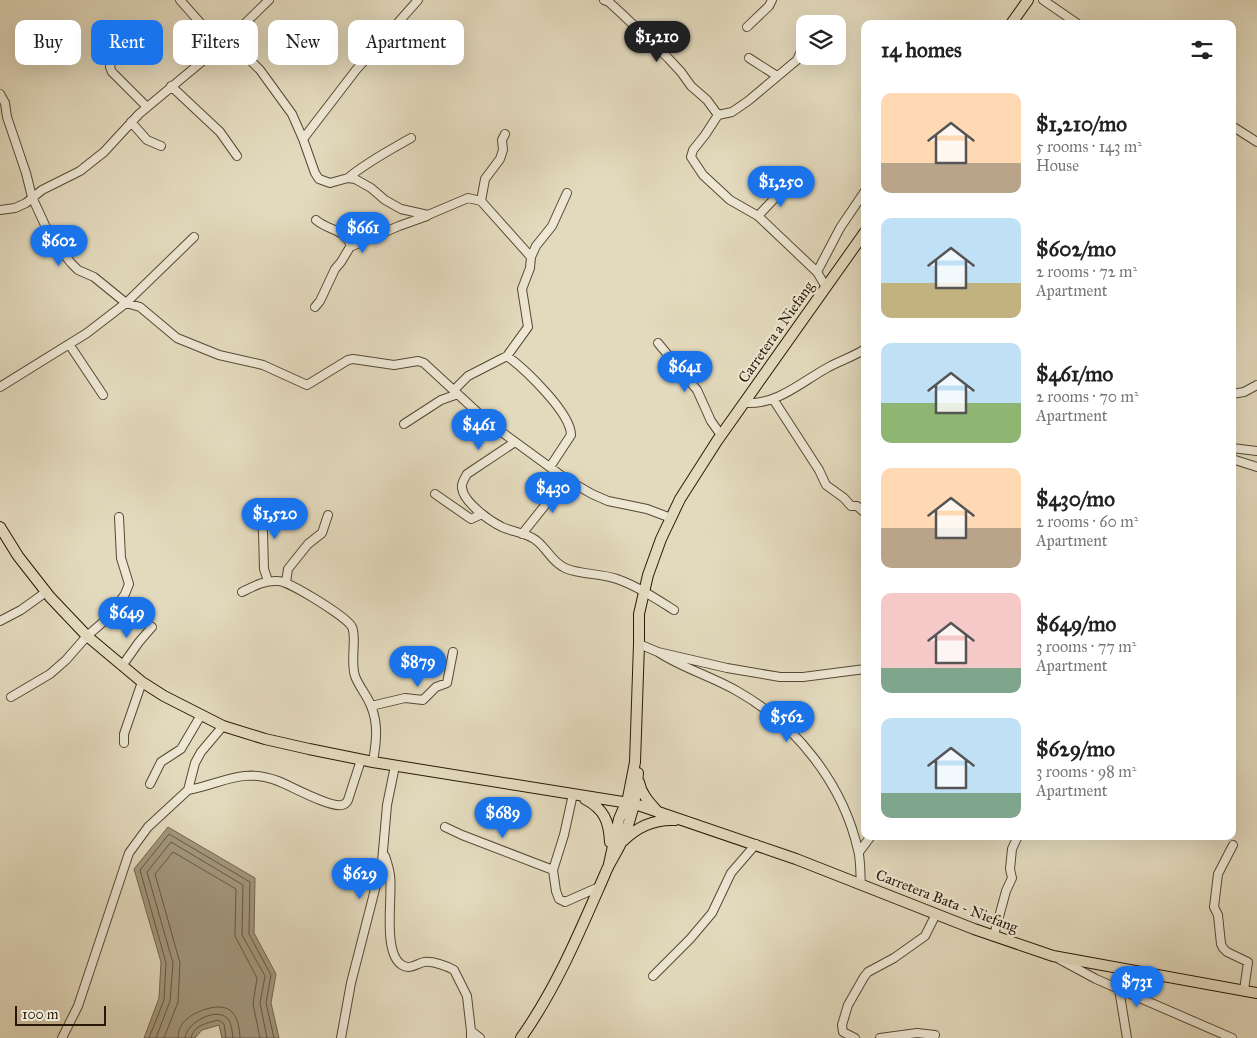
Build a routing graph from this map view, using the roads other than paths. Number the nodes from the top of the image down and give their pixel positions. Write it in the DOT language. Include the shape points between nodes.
graph roads {
  1 [pos="180,0"];
  2 [pos="269,0"];
  3 [pos="418,0"];
  4 [pos="604,0"];
  5 [pos="772,0"];
  6 [pos="1028,0"];
  7 [pos="1043,0"];
  8 [pos="198,20"];
  9 [pos="248,20"];
  10 [pos="1014,20"];
  11 [pos="1072,20"];
  12 [pos="747,27"];
  13 [pos="749,58"];
  14 [pos="796,61"];
  15 [pos="110,65"];
  16 [pos="196,65"];
  17 [pos="255,65"];
  18 [pos="777,76"];
  19 [pos="171,86"];
  20 [pos="0,94"];
  21 [pos="147,107"];
  22 [pos="718,115"];
  23 [pos="131,122"];
  24 [pos="1236,129"];
  25 [pos="505,134"];
  26 [pos="411,138"];
  27 [pos="303,139"];
  28 [pos="1257,142"];
  29 [pos="161,146"];
  30 [pos="237,156"];
  31 [pos="348,178"];
  32 [pos="788,184"];
  33 [pos="567,193"];
  34 [pos="32,197"];
  35 [pos="861,197"];
  36 [pos="481,201"];
  37 [pos="0,210"];
  38 [pos="428,215"];
  39 [pos="758,216"];
  40 [pos="316,220"];
  41 [pos="194,237"];
  42 [pos="861,238"];
  43 [pos="352,246"];
  44 [pos="530,257"];
  45 [pos="818,272"];
  46 [pos="826,287"];
  47 [pos="126,303"];
  48 [pos="315,307"];
  49 [pos="658,343"];
  50 [pos="69,344"];
  51 [pos="861,351"];
  52 [pos="507,356"];
  53 [pos="1257,385"];
  54 [pos="0,387"];
  55 [pos="456,392"];
  56 [pos="1236,393"];
  57 [pos="103,395"];
  58 [pos="773,399"];
  59 [pos="745,403"];
  60 [pos="404,424"];
  61 [pos="721,435"];
  62 [pos="514,442"];
  63 [pos="1236,448"];
  64 [pos="1257,451"];
  65 [pos="1236,460"];
  66 [pos="550,467"];
  67 [pos="1257,467"];
  68 [pos="566,479"];
  69 [pos="435,494"];
  70 [pos="258,505"];
  71 [pos="861,510"];
  72 [pos="482,514"];
  73 [pos="328,515"];
  74 [pos="119,517"];
  75 [pos="671,518"];
  76 [pos="0,527"];
  77 [pos="522,534"];
  78 [pos="268,581"];
  79 [pos="286,582"];
  80 [pos="644,591"];
  81 [pos="46,592"];
  82 [pos="242,592"];
  83 [pos="674,610"];
  84 [pos="0,621"];
  85 [pos="152,627"];
  86 [pos="87,636"];
  87 [pos="640,644"];
  88 [pos="453,652"];
  89 [pos="658,652"];
  90 [pos="122,666"];
  91 [pos="861,670"];
  92 [pos="142,682"];
  93 [pos="10,697"];
  94 [pos="371,706"];
  95 [pos="200,715"];
  96 [pos="223,726"];
  97 [pos="124,743"];
  98 [pos="362,760"];
  99 [pos="373,762"];
  100 [pos="395,766"];
  101 [pos="636,767"];
  102 [pos="150,784"];
  103 [pos="630,789"];
  104 [pos="188,790"];
  105 [pos="575,794"];
  106 [pos="612,800"];
  107 [pos="630,804"];
  108 [pos="658,812"];
  109 [pos="684,820"];
  110 [pos="445,827"];
  111 [pos="868,840"];
  112 [pos="1016,840"];
  113 [pos="620,843"];
  114 [pos="756,844"];
  115 [pos="1233,845"];
  116 [pos="384,851"];
  117 [pos="859,852"];
  118 [pos="610,859"];
  119 [pos="553,870"];
  120 [pos="860,885"];
  121 [pos="599,887"];
  122 [pos="936,914"];
  123 [pos="994,936"];
  124 [pos="1053,956"];
  125 [pos="653,976"];
  126 [pos="1120,989"];
  127 [pos="1244,990"];
  128 [pos="1257,993"];
  129 [pos="471,1034"];
  130 [pos="935,1035"];
  131 [pos="62,1038"];
  132 [pos="341,1038"];
  133 [pos="480,1038"];
  134 [pos="521,1038"];
  135 [pos="855,1038"];
  136 [pos="880,1038"];
  137 [pos="1127,1038"];
  138 [pos="1232,1038"];
  1 -- 8 [label="street"];
  2 -- 9 [label="street"];
  3 -- 27 [label="street" via="356,70"];
  4 -- 22 [label="street" via="682,72"];
  5 -- 12 [label="street"];
  6 -- 10 [label="main road"];
  7 -- 11 [label="street"];
  13 -- 18 [label="street"];
  14 -- 18 [label="street"];
  15 -- 21 [label="street" via="112,72"];
  16 -- 19 [label="street"];
  17 -- 27 [label="street" via="292,114"];
  18 -- 22 [label="street" via="732,112"];
  19 -- 21 [label="street"];
  19 -- 30 [label="street" via="220,132"];
  20 -- 34 [label="street"];
  21 -- 23 [label="street"];
  22 -- 39 [label="street" via="692,150 691,157 703,175 722,193"];
  23 -- 29 [label="street" via="147,140"];
  23 -- 34 [label="street" via="104,152 80,171"];
  24 -- 28 [label="street"];
  25 -- 36 [label="street" via="500,159 485,179"];
  26 -- 31 [label="street"];
  27 -- 31 [label="street" via="319,179 330,183"];
  31 -- 38 [label="street" via="361,182 401,209"];
  32 -- 39 [label="street"];
  33 -- 44 [label="street" via="552,226"];
  34 -- 37 [label="street" via="15,208"];
  34 -- 47 [label="street" via="50,236 71,263"];
  35 -- 45 [label="street" via="840,228"];
  36 -- 38 [label="street" via="468,198"];
  36 -- 44 [label="street"];
  38 -- 43 [label="street"];
  39 -- 45 [label="street"];
  40 -- 43 [label="street" via="344,234"];
  41 -- 47 [label="street"];
  42 -- 46 [label="main road, Carretera a Niefang"];
  43 -- 48 [label="street" via="335,269"];
  44 -- 52 [label="street" via="530,268 522,289 528,327"];
  45 -- 46 [label="street"];
  46 -- 59 [label="main road, Carretera a Niefang"];
  47 -- 50 [label="street"];
  47 -- 55 [label="street" via="140,307 177,338 219,355 263,365 307,385 348,360 394,365 418,361"];
  49 -- 61 [label="street" via="697,390"];
  50 -- 54 [label="street"];
  50 -- 57 [label="street"];
  51 -- 58 [label="street"];
  52 -- 55 [label="street" via="468,376"];
  52 -- 66 [label="street" via="527,372 568,422 571,435"];
  53 -- 56 [label="street"];
  55 -- 60 [label="street"];
  55 -- 62 [label="street"];
  58 -- 59 [label="street" via="756,404"];
  58 -- 71 [label="street" via="826,485 851,506"];
  59 -- 61 [label="main road, Carretera a Niefang"];
  61 -- 75 [label="main road, Carretera a Niefang"];
  62 -- 66 [label="street"];
  62 -- 72 [label="street" via="475,467 463,480 466,499"];
  63 -- 64 [label="street"];
  65 -- 67 [label="street"];
  66 -- 68 [label="street"];
  68 -- 75 [label="street" via="608,501"];
  68 -- 77 [label="street"];
  69 -- 72 [label="street" via="471,518"];
  70 -- 78 [label="street"];
  72 -- 77 [label="street" via="502,527"];
  73 -- 79 [label="street" via="322,533 308,544 288,569"];
  74 -- 86 [label="street" via="121,558 129,584 110,616"];
  75 -- 80 [label="main road, Carretera a Niefang"];
  76 -- 81 [label="main road, Carretera Bata - Niefang"];
  77 -- 80 [label="street" via="538,542 562,567 604,575"];
  78 -- 79 [label="street"];
  78 -- 82 [label="street"];
  79 -- 94 [label="street" via="351,625 354,674"];
  80 -- 83 [label="street"];
  80 -- 87 [label="main road, Carretera a Niefang" via="638,614"];
  81 -- 84 [label="street"];
  81 -- 86 [label="main road, Carretera Bata - Niefang"];
  85 -- 90 [label="street"];
  86 -- 90 [label="main road, Carretera Bata - Niefang"];
  86 -- 93 [label="street" via="50,674"];
  87 -- 89 [label="street"];
  87 -- 101 [label="main road, Carretera a Niefang"];
  88 -- 94 [label="street" via="447,682 422,700 406,698"];
  89 -- 91 [label="street" via="780,677"];
  89 -- 117 [label="street" via="737,691 772,714 804,744 834,788 849,818"];
  90 -- 92 [label="main road, Carretera Bata - Niefang"];
  92 -- 95 [label="main road, Carretera Bata - Niefang"];
  92 -- 97 [label="street" via="124,734"];
  94 -- 99 [label="street" via="377,731"];
  95 -- 96 [label="main road, Carretera Bata - Niefang"];
  95 -- 102 [label="street" via="181,749 162,762"];
  96 -- 98 [label="main road, Carretera Bata - Niefang"];
  96 -- 104 [label="street" via="198,758"];
  98 -- 99 [label="main road, Carretera Bata - Niefang"];
  98 -- 104 [label="street" via="348,800 340,806 259,776 245,775"];
  99 -- 100 [label="main road, Carretera Bata - Niefang"];
  100 -- 105 [label="main road, Carretera Bata - Niefang"];
  100 -- 116 [label="street" via="387,805"];
  101 -- 103 [label="main road"];
  101 -- 107 [label="main road" via="637,792"];
  101 -- 108 [label="main road" via="640,788"];
  103 -- 106 [label="main road" via="620,799"];
  103 -- 107 [label="main road"];
  104 -- 131 [label="street" via="148,827 129,853 78,1006"];
  105 -- 106 [label="main road, Carretera Bata - Niefang"];
  105 -- 118 [label="main road" via="596,804 602,812 608,824"];
  105 -- 119 [label="street"];
  106 -- 107 [label="main road, Carretera Bata - Niefang"];
  107 -- 108 [label="main road, Carretera Bata - Niefang"];
  107 -- 113 [label="main road"];
  107 -- 118 [label="main road" via="619,819"];
  108 -- 109 [label="main road, Carretera Bata - Niefang"];
  109 -- 113 [label="main road" via="646,824"];
  109 -- 114 [label="main road, Carretera Bata - Niefang"];
  110 -- 119 [label="street"];
  111 -- 117 [label="street"];
  112 -- 123 [label="street" via="1012,849 1012,878"];
  113 -- 118 [label="main road"];
  114 -- 120 [label="main road, Carretera Bata - Niefang"];
  114 -- 125 [label="street" via="731,872 712,913"];
  115 -- 127 [label="street" via="1218,874 1214,907 1223,948 1248,962"];
  116 -- 129 [label="street" via="390,875 392,952 398,962 407,967 431,962 454,970 467,996"];
  116 -- 132 [label="street" via="351,983"];
  117 -- 120 [label="street"];
  118 -- 121 [label="main road"];
  119 -- 121 [label="street" via="559,899 565,902"];
  120 -- 122 [label="main road, Carretera Bata - Niefang"];
  121 -- 134 [label="main road" via="550,993"];
  122 -- 123 [label="main road, Carretera Bata - Niefang"];
  122 -- 135 [label="street" via="925,936 864,977 848,1005 842,1025 844,1032"];
  123 -- 124 [label="main road, Carretera Bata - Niefang"];
  124 -- 126 [label="street"];
  124 -- 127 [label="main road, Carretera Bata - Niefang"];
  126 -- 137 [label="street"];
  126 -- 138 [label="street"];
  127 -- 128 [label="main road, Carretera Bata - Niefang"];
  129 -- 133 [label="street"];
  130 -- 136 [label="street" via="917,1033"];
}
